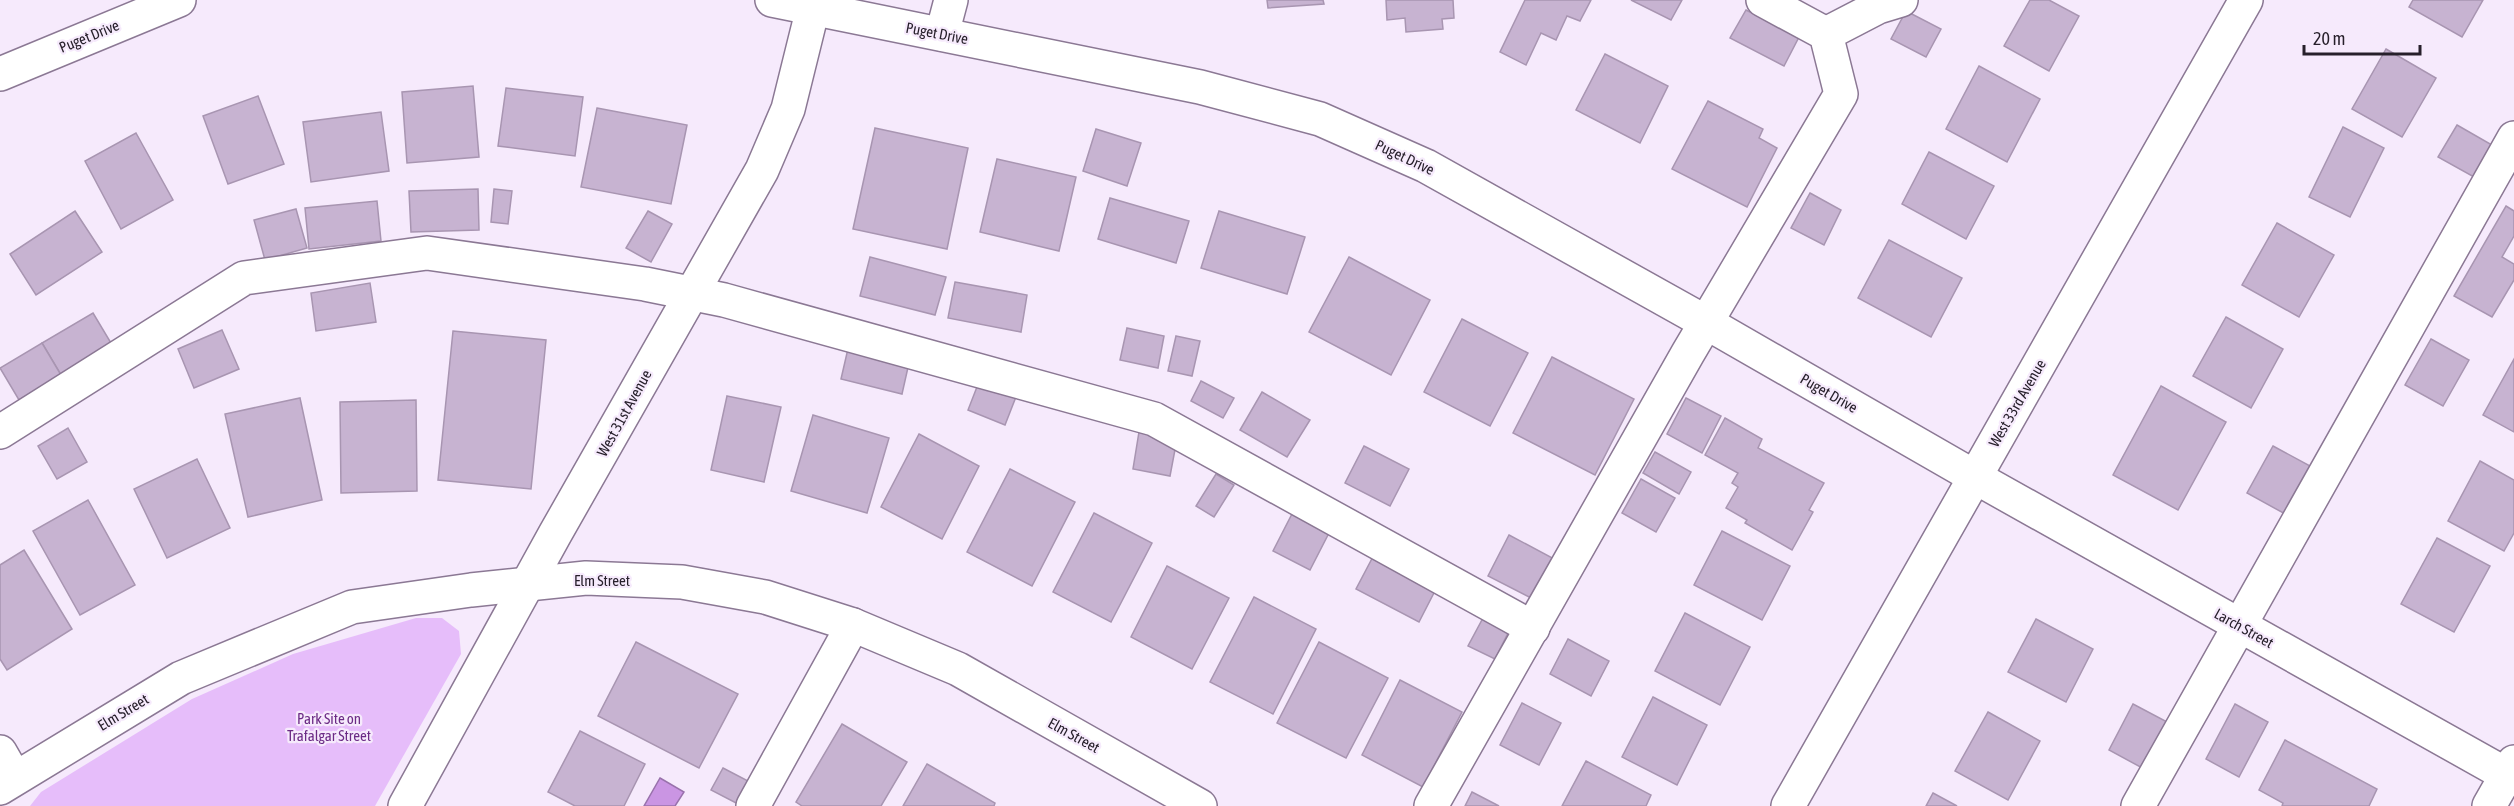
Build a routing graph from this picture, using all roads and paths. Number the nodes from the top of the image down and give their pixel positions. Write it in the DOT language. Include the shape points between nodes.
graph roads {
  1 [pos="179,0"];
  2 [pos="772,0"];
  3 [pos="951,0"];
  4 [pos="1763,0"];
  5 [pos="1901,0"];
  6 [pos="2246,0"];
  7 [pos="813,8"];
  8 [pos="942,34"];
  9 [pos="1826,34"];
  10 [pos="0,74"];
  11 [pos="2514,138"];
  12 [pos="691,293"];
  13 [pos="1707,323"];
  14 [pos="0,432"];
  15 [pos="1975,477"];
  16 [pos="527,584"];
  17 [pos="853,625"];
  18 [pos="2238,625"];
  19 [pos="1533,628"];
  20 [pos="2512,772"];
  21 [pos="5,773"];
  22 [pos="405,806"];
  23 [pos="753,806"];
  24 [pos="1200,806"];
  25 [pos="1431,806"];
  26 [pos="1788,806"];
  27 [pos="2138,806"];
  28 [pos="2489,806"];
  1 -- 10 [label="street, Puget Drive"];
  2 -- 7 [label="street, Puget Drive"];
  3 -- 8 [label="street"];
  4 -- 9 [label="street"];
  5 -- 9 [label="street" via="1878,6"];
  6 -- 15 [label="street, West 33rd Avenue"];
  7 -- 8 [label="street, Puget Drive"];
  7 -- 12 [label="street, West 31st Avenue" via="788,109 762,170"];
  8 -- 13 [label="street, Puget Drive" via="1200,87 1320,119 1426,166"];
  9 -- 13 [label="street" via="1840,94"];
  11 -- 18 [label="street"];
  12 -- 14 [label="street" via="427,253 244,278"];
  12 -- 16 [label="street, West 31st Avenue"];
  12 -- 19 [label="street" via="1154,419"];
  13 -- 15 [label="street, Puget Drive"];
  13 -- 19 [label="street"];
  15 -- 18 [label="street, Larch Street"];
  15 -- 26 [label="street, West 33rd Avenue"];
  16 -- 17 [label="street, Elm Street" via="586,578 682,582 765,597"];
  16 -- 21 [label="street, Elm Street" via="352,608 181,678"];
  16 -- 22 [label="street, West 31st Avenue"];
  17 -- 23 [label="street"];
  17 -- 24 [label="street, Elm Street" via="958,669"];
  18 -- 20 [label="street, Larch Street"];
  18 -- 27 [label="street"];
  19 -- 25 [label="street"];
  20 -- 28 [label="street"];
}
